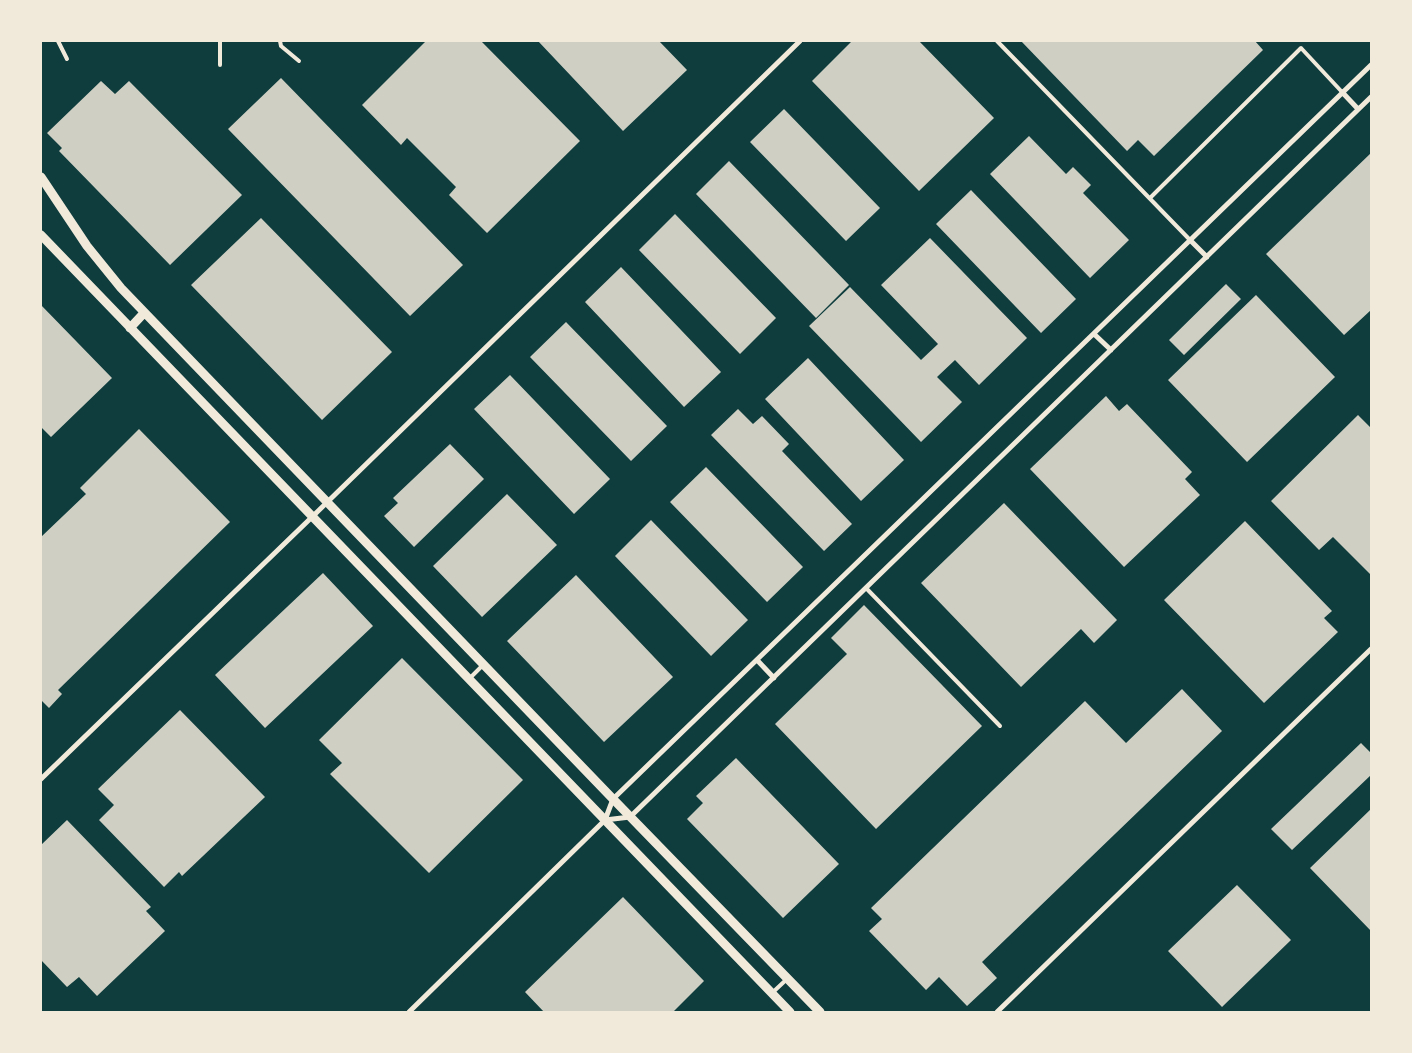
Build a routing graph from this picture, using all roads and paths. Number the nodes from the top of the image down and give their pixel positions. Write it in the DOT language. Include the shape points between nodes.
graph roads {
  1 [pos="58,41"];
  2 [pos="220,41"];
  3 [pos="280,41"];
  4 [pos="800,41"];
  5 [pos="996,41"];
  6 [pos="67,60"];
  7 [pos="299,61"];
  8 [pos="220,65"];
  9 [pos="1371,66"];
  10 [pos="1342,92"];
  11 [pos="1371,97"];
  12 [pos="1358,109"];
  13 [pos="41,177"];
  14 [pos="1150,198"];
  15 [pos="41,235"];
  16 [pos="1190,240"];
  17 [pos="1207,257"];
  18 [pos="144,313"];
  19 [pos="130,328"];
  20 [pos="1094,334"];
  21 [pos="1111,350"];
  22 [pos="327,503"];
  23 [pos="312,517"];
  24 [pos="866,588"];
  25 [pos="1371,649"];
  26 [pos="757,660"];
  27 [pos="484,665"];
  28 [pos="774,678"];
  29 [pos="469,680"];
  30 [pos="1000,726"];
  31 [pos="41,779"];
  32 [pos="613,799"];
  33 [pos="630,817"];
  34 [pos="605,820"];
  35 [pos="787,978"];
  36 [pos="772,993"];
  37 [pos="409,1012"];
  38 [pos="790,1012"];
  39 [pos="820,1012"];
  40 [pos="997,1012"];
  1 -- 6 [label="lane"];
  2 -- 8 [label="lane"];
  3 -- 7 [label="lane" via="281,46"];
  4 -- 22 [label="street"];
  5 -- 14 [label="lane"];
  9 -- 10 [label="street"];
  10 -- 12 [label="street"];
  10 -- 14 [label="lane" via="1301,48"];
  10 -- 16 [label="street"];
  11 -- 12 [label="street"];
  12 -- 17 [label="street"];
  13 -- 18 [label="street" via="87,246"];
  14 -- 16 [label="lane"];
  15 -- 19 [label="street"];
  16 -- 17 [label="street"];
  16 -- 20 [label="street"];
  17 -- 21 [label="street"];
  18 -- 19 [label="street"];
  18 -- 22 [label="street"];
  19 -- 23 [label="street"];
  20 -- 21 [label="street"];
  20 -- 26 [label="street"];
  21 -- 24 [label="street"];
  22 -- 23 [label="street"];
  22 -- 27 [label="street"];
  23 -- 29 [label="street"];
  23 -- 31 [label="street"];
  24 -- 28 [label="street"];
  24 -- 30 [label="lane"];
  25 -- 40 [label="street"];
  26 -- 28 [label="street"];
  26 -- 32 [label="street"];
  27 -- 29 [label="lane"];
  27 -- 32 [label="street"];
  28 -- 33 [label="street"];
  29 -- 34 [label="street"];
  32 -- 33 [label="street"];
  32 -- 34 [label="street"];
  33 -- 34 [label="street"];
  33 -- 35 [label="street"];
  34 -- 36 [label="street"];
  34 -- 37 [label="street"];
  35 -- 36 [label="lane"];
  35 -- 39 [label="street"];
  36 -- 38 [label="street"];
}
